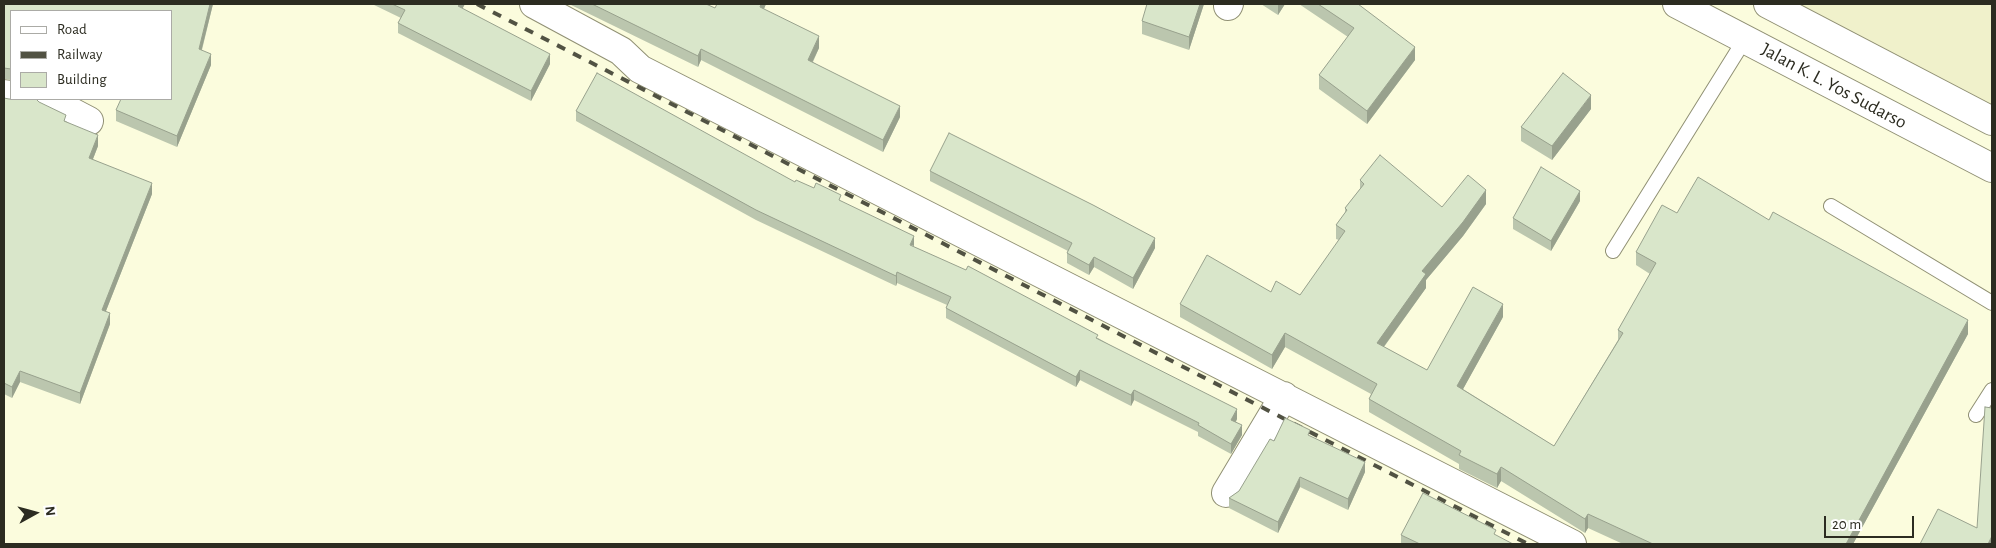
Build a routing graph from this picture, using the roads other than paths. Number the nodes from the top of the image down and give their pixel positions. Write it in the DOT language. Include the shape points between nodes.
graph roads {
  1 [pos="534,4"];
  2 [pos="1676,4"];
  3 [pos="1768,4"];
  4 [pos="1745,39"];
  5 [pos="49,100"];
  6 [pos="1992,121"];
  7 [pos="89,122"];
  8 [pos="1992,168"];
  9 [pos="1831,206"];
  10 [pos="1613,251"];
  11 [pos="1992,304"];
  12 [pos="1992,390"];
  13 [pos="1284,396"];
  14 [pos="1976,415"];
  15 [pos="1226,493"];
  16 [pos="1572,544"];
  1 -- 13 [label="main road" via="621,51 640,69"];
  2 -- 4 [label="main road, Jalan K. L. Yos Sudarso"];
  3 -- 6 [label="main road"];
  4 -- 8 [label="main road, Jalan K. L. Yos Sudarso"];
  4 -- 10 [label="lane"];
  5 -- 7 [label="main road"];
  9 -- 11 [label="lane"];
  12 -- 14 [label="lane"];
  13 -- 15 [label="main road"];
  13 -- 16 [label="main road"];
}
